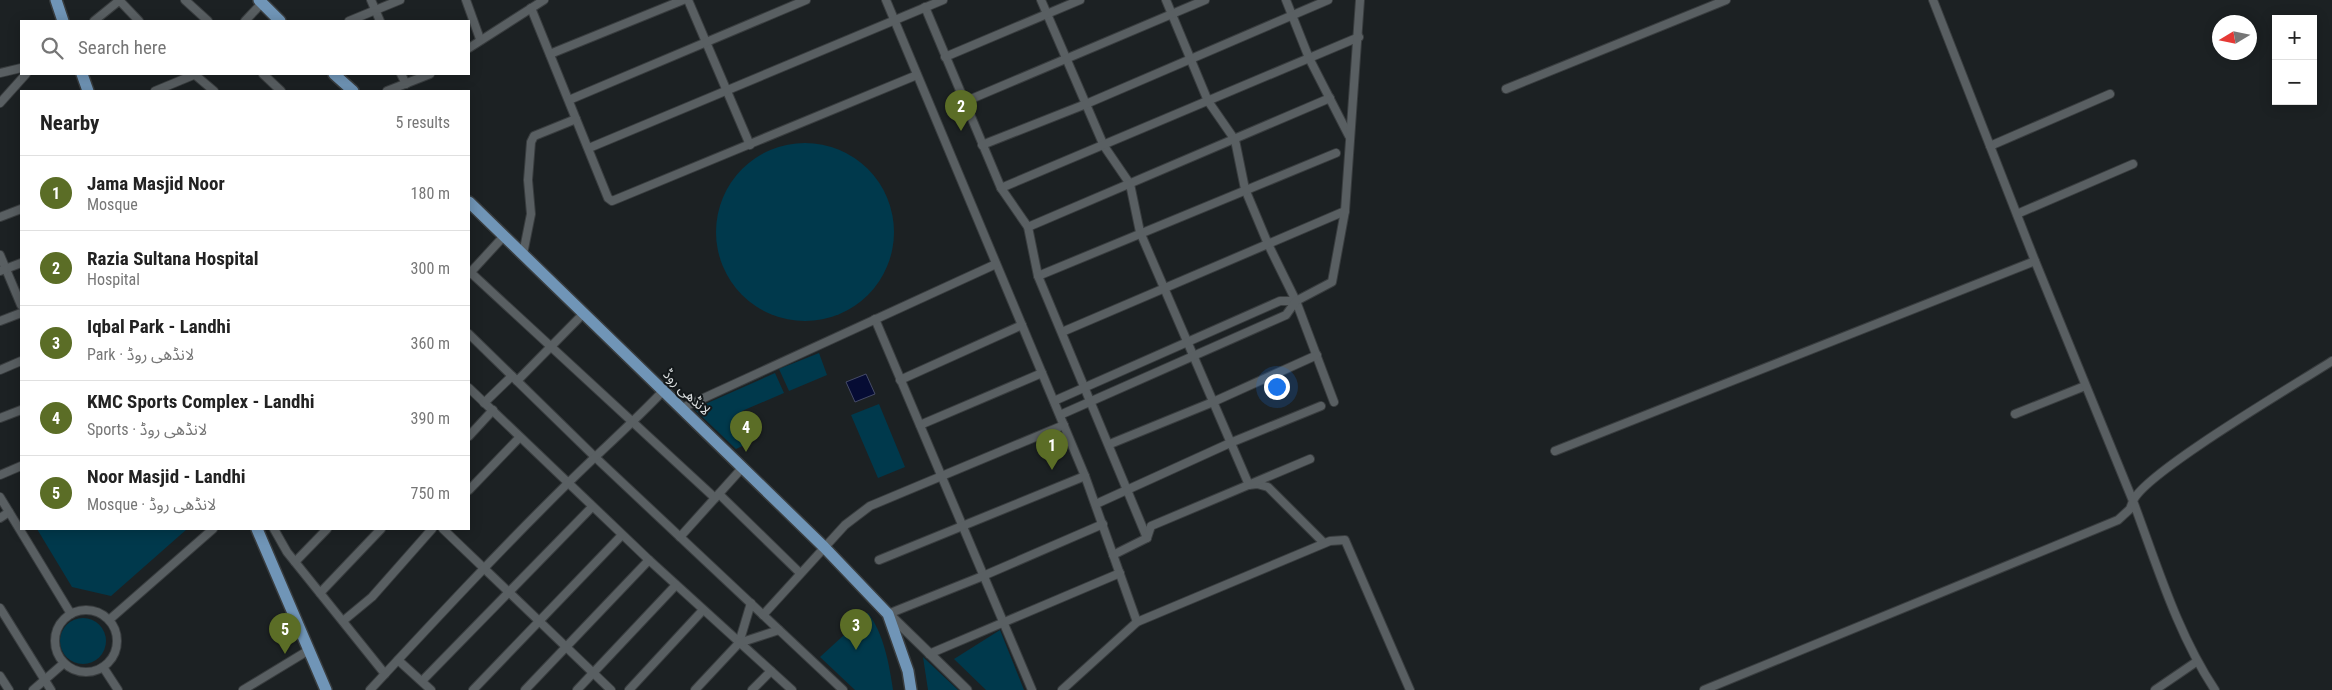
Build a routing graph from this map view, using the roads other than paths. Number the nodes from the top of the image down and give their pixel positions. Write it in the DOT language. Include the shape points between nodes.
graph roads {
  1 [pos="56,0"];
  2 [pos="119,0"];
  3 [pos="185,0"];
  4 [pos="371,0"];
  5 [pos="400,0"];
  6 [pos="466,0"];
  7 [pos="544,0"];
  8 [pos="683,0"];
  9 [pos="688,0"];
  10 [pos="806,0"];
  11 [pos="886,0"];
  12 [pos="943,0"];
  13 [pos="1041,0"];
  14 [pos="1080,0"];
  15 [pos="1166,0"];
  16 [pos="1204,0"];
  17 [pos="1286,0"];
  18 [pos="1328,0"];
  19 [pos="1360,0"];
  20 [pos="1726,0"];
  21 [pos="1933,0"];
  22 [pos="261,1"];
  23 [pos="531,8"];
  24 [pos="925,8"];
  25 [pos="375,10"];
  26 [pos="1047,14"];
  27 [pos="1172,14"];
  28 [pos="1292,15"];
  29 [pos="63,20"];
  30 [pos="95,20"];
  31 [pos="138,20"];
  32 [pos="207,20"];
  33 [pos="246,20"];
  34 [pos="279,20"];
  35 [pos="351,20"];
  36 [pos="380,20"];
  37 [pos="894,20"];
  38 [pos="1359,37"];
  39 [pos="480,39"];
  40 [pos="707,43"];
  41 [pos="470,47"];
  42 [pos="550,54"];
  43 [pos="945,57"];
  44 [pos="1309,58"];
  45 [pos="1066,59"];
  46 [pos="1191,59"];
  47 [pos="20,68"];
  48 [pos="0,73"];
  49 [pos="25,75"];
  50 [pos="82,75"];
  51 [pos="193,75"];
  52 [pos="196,75"];
  53 [pos="263,75"];
  54 [pos="335,75"];
  55 [pos="402,75"];
  56 [pos="428,75"];
  57 [pos="917,75"];
  58 [pos="406,84"];
  59 [pos="345,89"];
  60 [pos="1506,89"];
  61 [pos="88,90"];
  62 [pos="157,90"];
  63 [pos="213,90"];
  64 [pos="280,90"];
  65 [pos="390,90"];
  66 [pos="726,91"];
  67 [pos="2110,94"];
  68 [pos="1330,98"];
  69 [pos="569,100"];
  70 [pos="1208,101"];
  71 [pos="0,102"];
  72 [pos="964,102"];
  73 [pos="1086,104"];
  74 [pos="576,118"];
  75 [pos="1350,138"];
  76 [pos="1235,140"];
  77 [pos="750,145"];
  78 [pos="982,145"];
  79 [pos="1104,146"];
  80 [pos="1990,146"];
  81 [pos="589,148"];
  82 [pos="1336,153"];
  83 [pos="2133,164"];
  84 [pos="1130,184"];
  85 [pos="1001,188"];
  86 [pos="1245,189"];
  87 [pos="470,203"];
  88 [pos="20,208"];
  89 [pos="1345,211"];
  90 [pos="2017,214"];
  91 [pos="0,217"];
  92 [pos="1028,227"];
  93 [pos="1140,232"];
  94 [pos="504,236"];
  95 [pos="1268,244"];
  96 [pos="523,254"];
  97 [pos="0,255"];
  98 [pos="2035,260"];
  99 [pos="20,263"];
  100 [pos="996,264"];
  101 [pos="3,270"];
  102 [pos="470,271"];
  103 [pos="470,273"];
  104 [pos="1038,276"];
  105 [pos="1164,289"];
  106 [pos="1296,301"];
  107 [pos="20,303"];
  108 [pos="20,313"];
  109 [pos="584,313"];
  110 [pos="875,319"];
  111 [pos="0,321"];
  112 [pos="1022,325"];
  113 [pos="1062,332"];
  114 [pos="470,335"];
  115 [pos="1186,342"];
  116 [pos="551,347"];
  117 [pos="1317,355"];
  118 [pos="1193,357"];
  119 [pos="20,361"];
  120 [pos="2332,361"];
  121 [pos="0,370"];
  122 [pos="1042,373"];
  123 [pos="514,378"];
  124 [pos="900,380"];
  125 [pos="2085,386"];
  126 [pos="1086,387"];
  127 [pos="470,389"];
  128 [pos="664,390"];
  129 [pos="1054,401"];
  130 [pos="1092,401"];
  131 [pos="1213,402"];
  132 [pos="1334,402"];
  133 [pos="484,403"];
  134 [pos="1321,406"];
  135 [pos="682,408"];
  136 [pos="20,410"];
  137 [pos="493,410"];
  138 [pos="2015,414"];
  139 [pos="1060,415"];
  140 [pos="0,418"];
  141 [pos="633,423"];
  142 [pos="920,425"];
  143 [pos="1064,425"];
  144 [pos="470,435"];
  145 [pos="519,438"];
  146 [pos="1230,443"];
  147 [pos="1110,444"];
  148 [pos="1555,451"];
  149 [pos="595,457"];
  150 [pos="1310,459"];
  151 [pos="20,466"];
  152 [pos="743,467"];
  153 [pos="0,475"];
  154 [pos="1085,476"];
  155 [pos="941,477"];
  156 [pos="567,484"];
  157 [pos="1249,485"];
  158 [pos="1128,488"];
  159 [pos="470,489"];
  160 [pos="717,496"];
  161 [pos="0,497"];
  162 [pos="2133,501"];
  163 [pos="1096,504"];
  164 [pos="592,507"];
  165 [pos="9,512"];
  166 [pos="0,518"];
  167 [pos="1103,524"];
  168 [pos="962,526"];
  169 [pos="212,530"];
  170 [pos="258,530"];
  171 [pos="276,530"];
  172 [pos="327,530"];
  173 [pos="380,530"];
  174 [pos="431,530"];
  175 [pos="444,530"];
  176 [pos="622,535"];
  177 [pos="680,537"];
  178 [pos="1147,538"];
  179 [pos="1324,543"];
  180 [pos="824,546"];
  181 [pos="1113,555"];
  182 [pos="649,560"];
  183 [pos="879,560"];
  184 [pos="295,562"];
  185 [pos="484,568"];
  186 [pos="1120,573"];
  187 [pos="800,574"];
  188 [pos="983,576"];
  189 [pos="676,585"];
  190 [pos="509,592"];
  191 [pos="320,593"];
  192 [pos="751,603"];
  193 [pos="0,608"];
  194 [pos="703,610"];
  195 [pos="71,614"];
  196 [pos="888,614"];
  197 [pos="763,615"];
  198 [pos="109,620"];
  199 [pos="342,621"];
  200 [pos="539,621"];
  201 [pos="1004,622"];
  202 [pos="1137,622"];
  203 [pos="779,630"];
  204 [pos="739,644"];
  205 [pos="566,646"];
  206 [pos="309,650"];
  207 [pos="930,654"];
  208 [pos="398,660"];
  209 [pos="2196,662"];
  210 [pos="64,663"];
  211 [pos="103,667"];
  212 [pos="771,671"];
  213 [pos="594,673"];
  214 [pos="385,674"];
  215 [pos="0,676"];
  216 [pos="44,680"];
  217 [pos="422,681"];
  218 [pos="9,690"];
  219 [pos="32,690"];
  220 [pos="51,690"];
  221 [pos="118,690"];
  222 [pos="243,690"];
  223 [pos="326,690"];
  224 [pos="370,690"];
  225 [pos="431,690"];
  226 [pos="473,690"];
  227 [pos="525,690"];
  228 [pos="577,690"];
  229 [pos="611,690"];
  230 [pos="629,690"];
  231 [pos="695,690"];
  232 [pos="752,690"];
  233 [pos="792,690"];
  234 [pos="843,690"];
  235 [pos="911,690"];
  236 [pos="967,690"];
  237 [pos="1032,690"];
  238 [pos="1062,690"];
  239 [pos="1410,690"];
  240 [pos="1704,690"];
  241 [pos="2155,690"];
  242 [pos="2215,690"];
  1 -- 29 [label="main road"];
  2 -- 30 [label="street"];
  2 -- 31 [label="street"];
  3 -- 32 [label="street"];
  4 -- 25 [label="street"];
  5 -- 25 [label="street"];
  6 -- 39 [label="street"];
  7 -- 23 [label="street"];
  8 -- 42 [label="street"];
  9 -- 40 [label="street"];
  10 -- 40 [label="street"];
  11 -- 37 [label="street"];
  12 -- 24 [label="street"];
  13 -- 26 [label="street"];
  14 -- 26 [label="street"];
  15 -- 27 [label="street"];
  16 -- 27 [label="street"];
  17 -- 28 [label="street"];
  18 -- 28 [label="street"];
  19 -- 38 [label="street"];
  20 -- 60 [label="street"];
  21 -- 80 [label="street"];
  22 -- 33 [label="street"];
  22 -- 34 [label="main road"];
  23 -- 39 [label="street"];
  23 -- 42 [label="street"];
  24 -- 37 [label="street"];
  24 -- 43 [label="street"];
  25 -- 35 [label="street"];
  25 -- 36 [label="street"];
  26 -- 43 [label="street"];
  26 -- 45 [label="street"];
  27 -- 45 [label="street"];
  27 -- 46 [label="street"];
  28 -- 44 [label="street"];
  28 -- 46 [label="street"];
  37 -- 57 [label="street"];
  37 -- 66 [label="street"];
  38 -- 44 [label="street"];
  38 -- 75 [label="street"];
  39 -- 41 [label="street"];
  40 -- 66 [label="street"];
  40 -- 69 [label="street"];
  42 -- 69 [label="street"];
  43 -- 72 [label="street"];
  44 -- 68 [label="street"];
  44 -- 70 [label="street"];
  45 -- 72 [label="street"];
  45 -- 73 [label="street"];
  46 -- 70 [label="street"];
  46 -- 73 [label="street"];
  47 -- 48 [label="street"];
  49 -- 71 [label="street"];
  50 -- 61 [label="main road"];
  51 -- 62 [label="street"];
  52 -- 63 [label="street"];
  53 -- 64 [label="street"];
  54 -- 59 [label="main road"];
  55 -- 58 [label="street"];
  56 -- 58 [label="street"];
  57 -- 77 [label="street"];
  57 -- 100 [label="street"];
  58 -- 65 [label="street"];
  66 -- 77 [label="street"];
  66 -- 81 [label="street"];
  67 -- 80 [label="street"];
  68 -- 75 [label="street"];
  68 -- 76 [label="street"];
  69 -- 74 [label="street"];
  70 -- 76 [label="street"];
  70 -- 79 [label="street"];
  72 -- 78 [label="street"];
  73 -- 78 [label="street"];
  73 -- 79 [label="street"];
  74 -- 81 [label="street"];
  74 -- 96 [label="street" via="534,136 531,142 528,180 531,214"];
  75 -- 89 [label="street"];
  76 -- 84 [label="street"];
  76 -- 86 [label="street"];
  77 -- 81 [label="street" via="618,201 608,198"];
  78 -- 85 [label="street"];
  79 -- 84 [label="street"];
  79 -- 85 [label="street"];
  80 -- 90 [label="street"];
  82 -- 86 [label="street"];
  83 -- 90 [label="street"];
  84 -- 92 [label="street"];
  84 -- 93 [label="street"];
  85 -- 92 [label="street"];
  86 -- 93 [label="street"];
  86 -- 95 [label="street"];
  87 -- 94 [label="main road, لانڈھی روڈ"];
  88 -- 91 [label="street"];
  89 -- 95 [label="street"];
  89 -- 106 [label="street" via="1332,282"];
  90 -- 98 [label="street"];
  92 -- 104 [label="street"];
  93 -- 104 [label="street"];
  93 -- 105 [label="street"];
  94 -- 96 [label="main road, لانڈھی روڈ"];
  94 -- 102 [label="street"];
  95 -- 105 [label="street"];
  95 -- 106 [label="street"];
  96 -- 109 [label="main road, لانڈھی روڈ"];
  97 -- 101 [label="street"];
  98 -- 125 [label="street"];
  98 -- 148 [label="street"];
  99 -- 101 [label="street"];
  100 -- 110 [label="street"];
  100 -- 112 [label="street"];
  101 -- 107 [label="street"];
  103 -- 116 [label="street"];
  104 -- 113 [label="street"];
  105 -- 113 [label="street"];
  105 -- 115 [label="street"];
  106 -- 115 [label="street" via="1280,301"];
  106 -- 117 [label="street"];
  106 -- 118 [label="street" via="1286,315"];
  108 -- 111 [label="street"];
  109 -- 116 [label="street"];
  109 -- 128 [label="main road, لانڈھی روڈ"];
  110 -- 124 [label="street"];
  110 -- 135 [label="street"];
  112 -- 122 [label="street"];
  112 -- 124 [label="street"];
  113 -- 126 [label="street"];
  114 -- 123 [label="street"];
  115 -- 118 [label="street"];
  115 -- 126 [label="street"];
  116 -- 123 [label="street"];
  116 -- 141 [label="street"];
  117 -- 131 [label="street"];
  117 -- 132 [label="street"];
  118 -- 130 [label="street"];
  118 -- 131 [label="street"];
  119 -- 121 [label="street"];
  120 -- 162 [label="street" via="2184,456 2140,490"];
  122 -- 129 [label="street"];
  122 -- 142 [label="street"];
  123 -- 133 [label="street"];
  123 -- 149 [label="street"];
  124 -- 142 [label="street"];
  125 -- 138 [label="street"];
  125 -- 162 [label="street"];
  126 -- 129 [label="street"];
  126 -- 130 [label="street"];
  127 -- 133 [label="street"];
  128 -- 135 [label="main road, لانڈھی روڈ"];
  128 -- 141 [label="street"];
  129 -- 139 [label="street"];
  130 -- 139 [label="street"];
  130 -- 147 [label="street"];
  131 -- 146 [label="street"];
  131 -- 147 [label="street"];
  133 -- 137 [label="street"];
  134 -- 146 [label="street"];
  135 -- 152 [label="main road, لانڈھی روڈ"];
  136 -- 140 [label="street"];
  137 -- 144 [label="street"];
  137 -- 145 [label="street"];
  139 -- 143 [label="street"];
  141 -- 149 [label="street"];
  141 -- 160 [label="street"];
  142 -- 155 [label="street"];
  143 -- 154 [label="street"];
  143 -- 155 [label="street"];
  145 -- 156 [label="street"];
  145 -- 159 [label="street"];
  146 -- 157 [label="street"];
  146 -- 158 [label="street"];
  147 -- 158 [label="street"];
  149 -- 156 [label="street"];
  149 -- 177 [label="street"];
  150 -- 157 [label="street"];
  151 -- 153 [label="street"];
  152 -- 160 [label="street"];
  152 -- 180 [label="main road, لانڈھی روڈ"];
  154 -- 163 [label="street"];
  154 -- 168 [label="street"];
  155 -- 168 [label="street"];
  155 -- 180 [label="street" via="870,506"];
  156 -- 164 [label="street"];
  156 -- 185 [label="street"];
  157 -- 178 [label="street" via="1151,526"];
  157 -- 179 [label="street" via="1268,487"];
  158 -- 163 [label="street"];
  158 -- 178 [label="street"];
  160 -- 177 [label="street"];
  160 -- 187 [label="street"];
  161 -- 165 [label="street"];
  162 -- 209 [label="street"];
  162 -- 240 [label="street" via="2130,509 2118,520"];
  163 -- 167 [label="street"];
  164 -- 176 [label="street"];
  164 -- 190 [label="street"];
  165 -- 166 [label="street"];
  165 -- 195 [label="street"];
  167 -- 181 [label="street"];
  167 -- 188 [label="street"];
  168 -- 183 [label="street"];
  168 -- 188 [label="street"];
  169 -- 198 [label="street"];
  170 -- 206 [label="main road"];
  171 -- 184 [label="street"];
  172 -- 184 [label="street"];
  173 -- 191 [label="street"];
  174 -- 199 [label="street" via="372,597"];
  175 -- 185 [label="street"];
  176 -- 182 [label="street"];
  176 -- 200 [label="street"];
  177 -- 192 [label="street"];
  178 -- 181 [label="street"];
  179 -- 202 [label="street"];
  179 -- 239 [label="street" via="1345,540"];
  180 -- 187 [label="street"];
  180 -- 196 [label="main road, لانڈھی روڈ"];
  181 -- 186 [label="street"];
  182 -- 189 [label="street"];
  182 -- 205 [label="street"];
  184 -- 191 [label="street"];
  185 -- 190 [label="street"];
  185 -- 208 [label="street"];
  186 -- 201 [label="street"];
  186 -- 202 [label="street"];
  187 -- 197 [label="street"];
  188 -- 196 [label="street"];
  188 -- 201 [label="street"];
  189 -- 194 [label="street"];
  189 -- 213 [label="street"];
  190 -- 200 [label="street"];
  190 -- 217 [label="street"];
  191 -- 199 [label="street"];
  192 -- 197 [label="street"];
  192 -- 204 [label="street"];
  193 -- 216 [label="street"];
  194 -- 204 [label="street"];
  194 -- 230 [label="street"];
  195 -- 198 [label="street" via="90,610"];
  195 -- 210 [label="street" via="59,626 55,636 56,647"];
  196 -- 207 [label="street"];
  196 -- 235 [label="main road, لانڈھی روڈ" via="908,670"];
  197 -- 203 [label="street"];
  198 -- 211 [label="street" via="116,633 117,644 114,654"];
  199 -- 214 [label="street"];
  200 -- 205 [label="street"];
  200 -- 226 [label="street"];
  201 -- 207 [label="street"];
  201 -- 237 [label="street"];
  202 -- 238 [label="street"];
  203 -- 204 [label="street"];
  203 -- 234 [label="street"];
  204 -- 212 [label="street"];
  204 -- 231 [label="street"];
  205 -- 213 [label="street"];
  205 -- 227 [label="street"];
  206 -- 222 [label="street"];
  206 -- 223 [label="main road"];
  207 -- 236 [label="street"];
  208 -- 214 [label="street"];
  208 -- 217 [label="street"];
  209 -- 241 [label="street"];
  209 -- 242 [label="street"];
  210 -- 211 [label="street" via="83,672 94,672"];
  210 -- 216 [label="street"];
  211 -- 221 [label="street"];
  212 -- 232 [label="street"];
  212 -- 233 [label="street"];
  213 -- 228 [label="street"];
  213 -- 229 [label="street"];
  214 -- 224 [label="street"];
  215 -- 218 [label="street"];
  216 -- 219 [label="street"];
  216 -- 220 [label="street"];
  217 -- 225 [label="street"];
}
